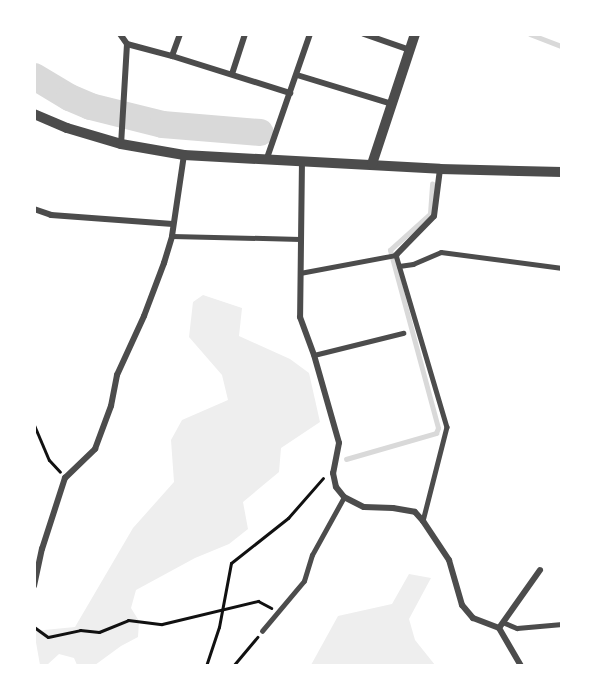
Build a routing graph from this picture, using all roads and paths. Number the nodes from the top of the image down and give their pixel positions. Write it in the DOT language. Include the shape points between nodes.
graph roads {
  1 [pos="120,34"];
  2 [pos="180,34"];
  3 [pos="245,34"];
  4 [pos="310,34"];
  5 [pos="364,34"];
  6 [pos="415,34"];
  7 [pos="128,44"];
  8 [pos="410,50"];
  9 [pos="172,56"];
  10 [pos="232,74"];
  11 [pos="297,75"];
  12 [pos="290,93"];
  13 [pos="392,104"];
  14 [pos="34,114"];
  15 [pos="121,144"];
  16 [pos="184,155"];
  17 [pos="267,158"];
  18 [pos="302,159"];
  19 [pos="372,164"];
  20 [pos="440,169"];
  21 [pos="561,172"];
  22 [pos="34,209"];
  23 [pos="173,224"];
  24 [pos="172,236"];
  25 [pos="300,239"];
  26 [pos="396,255"];
  27 [pos="399,266"];
  28 [pos="561,268"];
  29 [pos="300,273"];
  30 [pos="403,333"];
  31 [pos="314,355"];
  32 [pos="34,425"];
  33 [pos="333,473"];
  34 [pos="65,478"];
  35 [pos="344,497"];
  36 [pos="423,520"];
  37 [pos="540,570"];
  38 [pos="34,586"];
  39 [pos="223,610"];
  40 [pos="277,613"];
  41 [pos="561,624"];
  42 [pos="502,626"];
  43 [pos="34,627"];
  44 [pos="262,631"];
  45 [pos="207,666"];
  46 [pos="233,666"];
  47 [pos="521,666"];
  1 -- 7 [label="street"];
  2 -- 9 [label="street"];
  3 -- 10 [label="street"];
  4 -- 11 [label="street"];
  5 -- 8 [label="street"];
  6 -- 8 [label="street"];
  7 -- 9 [label="street"];
  7 -- 15 [label="street"];
  8 -- 13 [label="street"];
  9 -- 10 [label="street"];
  10 -- 12 [label="street"];
  11 -- 12 [label="street"];
  11 -- 13 [label="street"];
  12 -- 17 [label="street"];
  13 -- 19 [label="street"];
  14 -- 15 [label="street"];
  15 -- 16 [label="street"];
  16 -- 17 [label="street"];
  16 -- 23 [label="street"];
  17 -- 18 [label="street"];
  18 -- 19 [label="street"];
  18 -- 25 [label="street"];
  19 -- 20 [label="street"];
  20 -- 21 [label="street"];
  20 -- 26 [label="street" via="435,216"];
  22 -- 23 [label="street" via="51,215"];
  23 -- 24 [label="street"];
  24 -- 25 [label="lane"];
  24 -- 34 [label="street" via="144,316 117,375 111,406 95,449"];
  25 -- 29 [label="street"];
  26 -- 27 [label="lane"];
  26 -- 29 [label="lane"];
  27 -- 28 [label="lane" via="441,252"];
  27 -- 36 [label="lane" via="447,427"];
  29 -- 31 [label="street" via="300,317"];
  30 -- 31 [label="lane"];
  31 -- 33 [label="street" via="339,443"];
  32 -- 34 [label="path" via="49,460"];
  33 -- 35 [label="street" via="336,487"];
  33 -- 39 [label="path" via="288,518 231,563"];
  34 -- 38 [label="street"];
  35 -- 36 [label="street" via="364,507 414,513"];
  35 -- 40 [label="lane" via="312,555 304,581"];
  36 -- 42 [label="street" via="448,560 462,605 473,618"];
  37 -- 42 [label="street"];
  39 -- 40 [label="path" via="258,601"];
  39 -- 43 [label="path" via="162,624 128,620 99,632 80,630 48,637"];
  39 -- 45 [label="path"];
  40 -- 44 [label="lane"];
  41 -- 42 [label="lane"];
  42 -- 47 [label="street"];
  44 -- 46 [label="path"];
}
